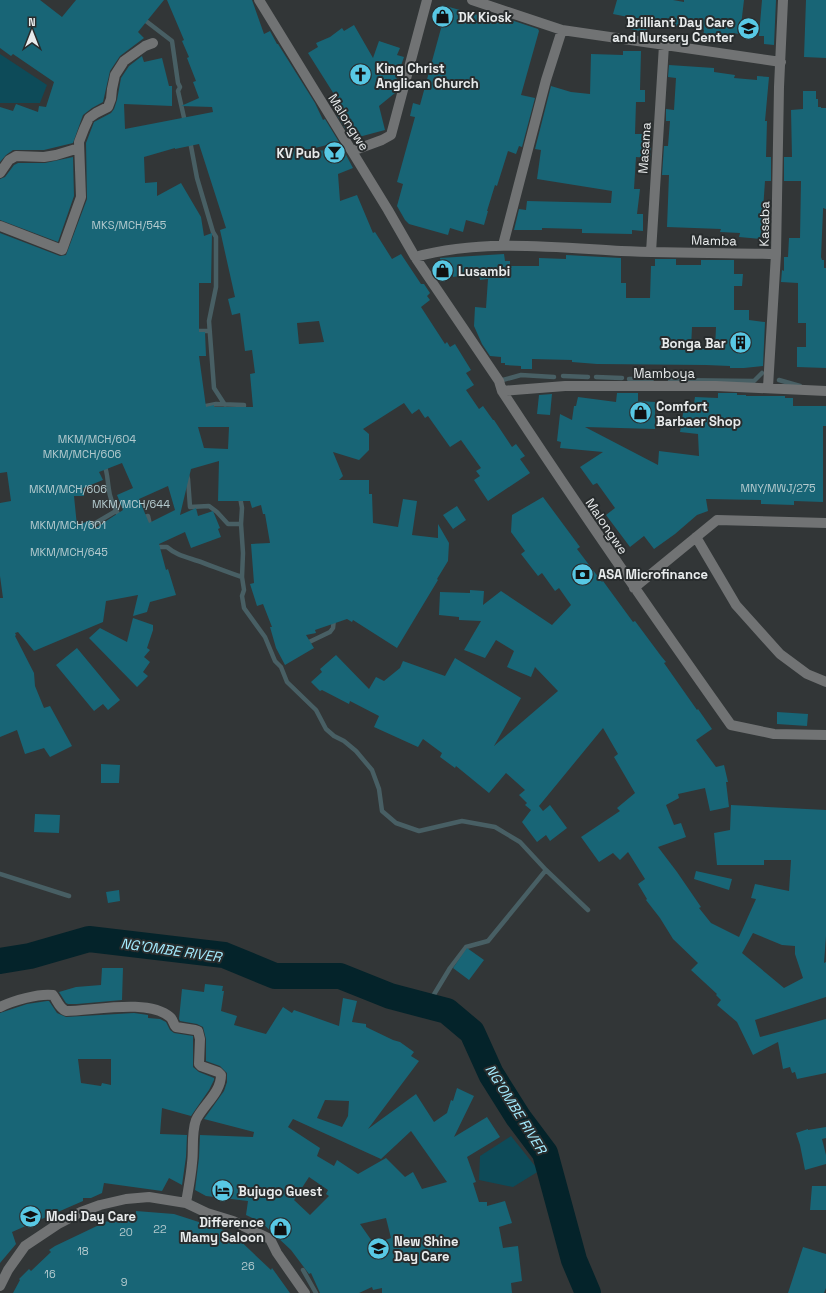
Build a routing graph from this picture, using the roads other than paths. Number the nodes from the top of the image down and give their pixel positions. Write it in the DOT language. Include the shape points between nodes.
graph roads {
  1 [pos="259,0"];
  2 [pos="428,0"];
  3 [pos="472,0"];
  4 [pos="783,0"];
  5 [pos="562,30"];
  6 [pos="153,43"];
  7 [pos="664,45"];
  8 [pos="781,62"];
  9 [pos="79,148"];
  10 [pos="352,151"];
  11 [pos="0,173"];
  12 [pos="0,226"];
  13 [pos="503,245"];
  14 [pos="651,252"];
  15 [pos="776,254"];
  16 [pos="415,257"];
  17 [pos="768,387"];
  18 [pos="502,391"];
  19 [pos="826,391"];
  20 [pos="826,523"];
  21 [pos="696,537"];
  22 [pos="634,588"];
  23 [pos="826,682"];
  24 [pos="826,735"];
  25 [pos="0,1007"];
  26 [pos="186,1203"];
  27 [pos="4,1271"];
  28 [pos="0,1286"];
  29 [pos="305,1293"];
  1 -- 10 [label="street, Malongwe"];
  2 -- 10 [label="street" via="391,135"];
  3 -- 5 [label="street"];
  4 -- 8 [label="street, Kasaba"];
  5 -- 7 [label="street"];
  5 -- 13 [label="street" via="546,80"];
  6 -- 9 [label="street" via="124,62 115,75 108,107 89,118"];
  7 -- 8 [label="street"];
  7 -- 14 [label="street, Masama"];
  8 -- 15 [label="street, Kasaba"];
  9 -- 11 [label="street" via="44,157 16,156 9,160"];
  9 -- 12 [label="street" via="82,197 62,250"];
  10 -- 16 [label="street, Malongwe"];
  13 -- 14 [label="street"];
  13 -- 16 [label="street" via="448,250"];
  14 -- 15 [label="street, Mamba"];
  15 -- 17 [label="street, Kasaba"];
  16 -- 18 [label="street, Malongwe" via="499,381"];
  17 -- 18 [label="street, Mamboya" via="565,386"];
  17 -- 19 [label="street, Mamboya"];
  18 -- 22 [label="street, Malongwe"];
  20 -- 21 [label="street" via="717,520"];
  21 -- 22 [label="street"];
  21 -- 23 [label="street" via="736,605 780,654 807,674"];
  22 -- 24 [label="street, Malongwe" via="731,725 774,734"];
  25 -- 26 [label="street" via="46,994 53,995 66,1011 143,1007 168,1015 176,1027 198,1031 199,1064 218,1072 221,1078 214,1095 200,1113 194,1127"];
  26 -- 27 [label="street" via="149,1197 126,1199 82,1212 25,1246"];
  26 -- 29 [label="street" via="270,1239"];
  27 -- 28 [label="street"];
}
